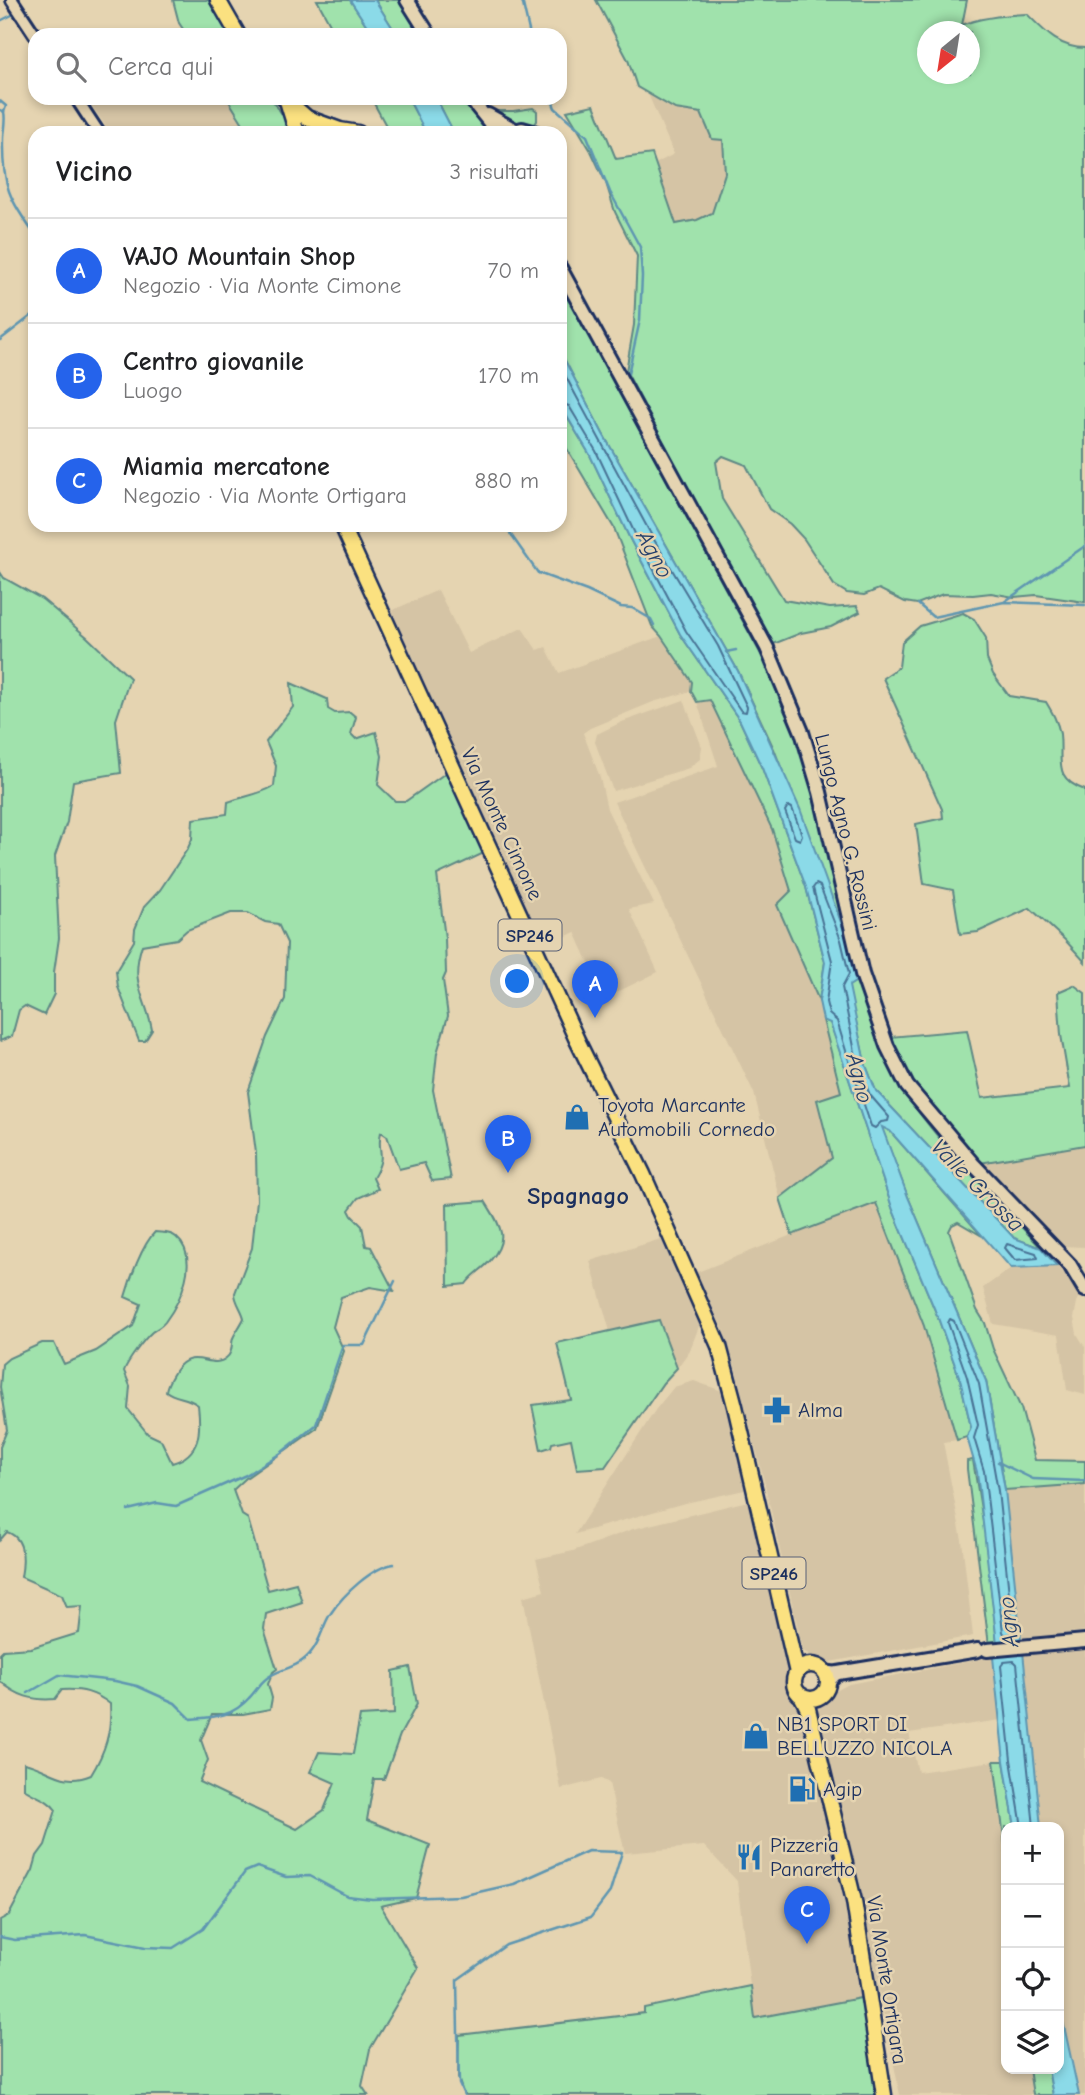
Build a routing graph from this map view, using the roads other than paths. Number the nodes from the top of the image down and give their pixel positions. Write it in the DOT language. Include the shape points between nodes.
graph roads {
  1 [pos="12,0"];
  2 [pos="218,0"];
  3 [pos="407,0"];
  4 [pos="30,28"];
  5 [pos="234,28"];
  6 [pos="425,28"];
  7 [pos="81,105"];
  8 [pos="288,105"];
  9 [pos="292,105"];
  10 [pos="476,105"];
  11 [pos="477,105"];
  12 [pos="94,126"];
  13 [pos="295,126"];
  14 [pos="323,126"];
  15 [pos="494,126"];
  16 [pos="504,126"];
  17 [pos="567,281"];
  18 [pos="345,532"];
  19 [pos="1070,1265"];
  20 [pos="1085,1275"];
  21 [pos="1085,1290"];
  22 [pos="1085,1641"];
  23 [pos="793,1654"];
  24 [pos="801,1669"];
  25 [pos="830,1676"];
  26 [pos="809,1700"];
  27 [pos="884,2095"];
  1 -- 4 [label="street"];
  2 -- 5 [label="main road"];
  3 -- 6 [label="main road"];
  7 -- 12 [label="street"];
  8 -- 13 [label="main road"];
  9 -- 14 [label="main road"];
  10 -- 15 [label="main road"];
  11 -- 16 [label="main road"];
  17 -- 19 [label="main road, Lungo Agno G. Rossini" via="767,648 789,699 820,792 862,974 887,1046 907,1086 964,1154"];
  18 -- 23 [label="main road, Via Monte Cimone / SP246" via="719,1346"];
  19 -- 20 [label="main road"];
  19 -- 21 [label="main road"];
  22 -- 25 [label="main road" via="983,1650"];
  23 -- 24 [label="main road, Via Monte Ortigara"];
  24 -- 25 [label="main road" via="816,1666"];
  24 -- 26 [label="main road, Via Monte Ortigara" via="794,1685"];
  25 -- 26 [label="main road" via="824,1692"];
  26 -- 27 [label="main road, Via Monte Ortigara" via="854,1901"];
}
